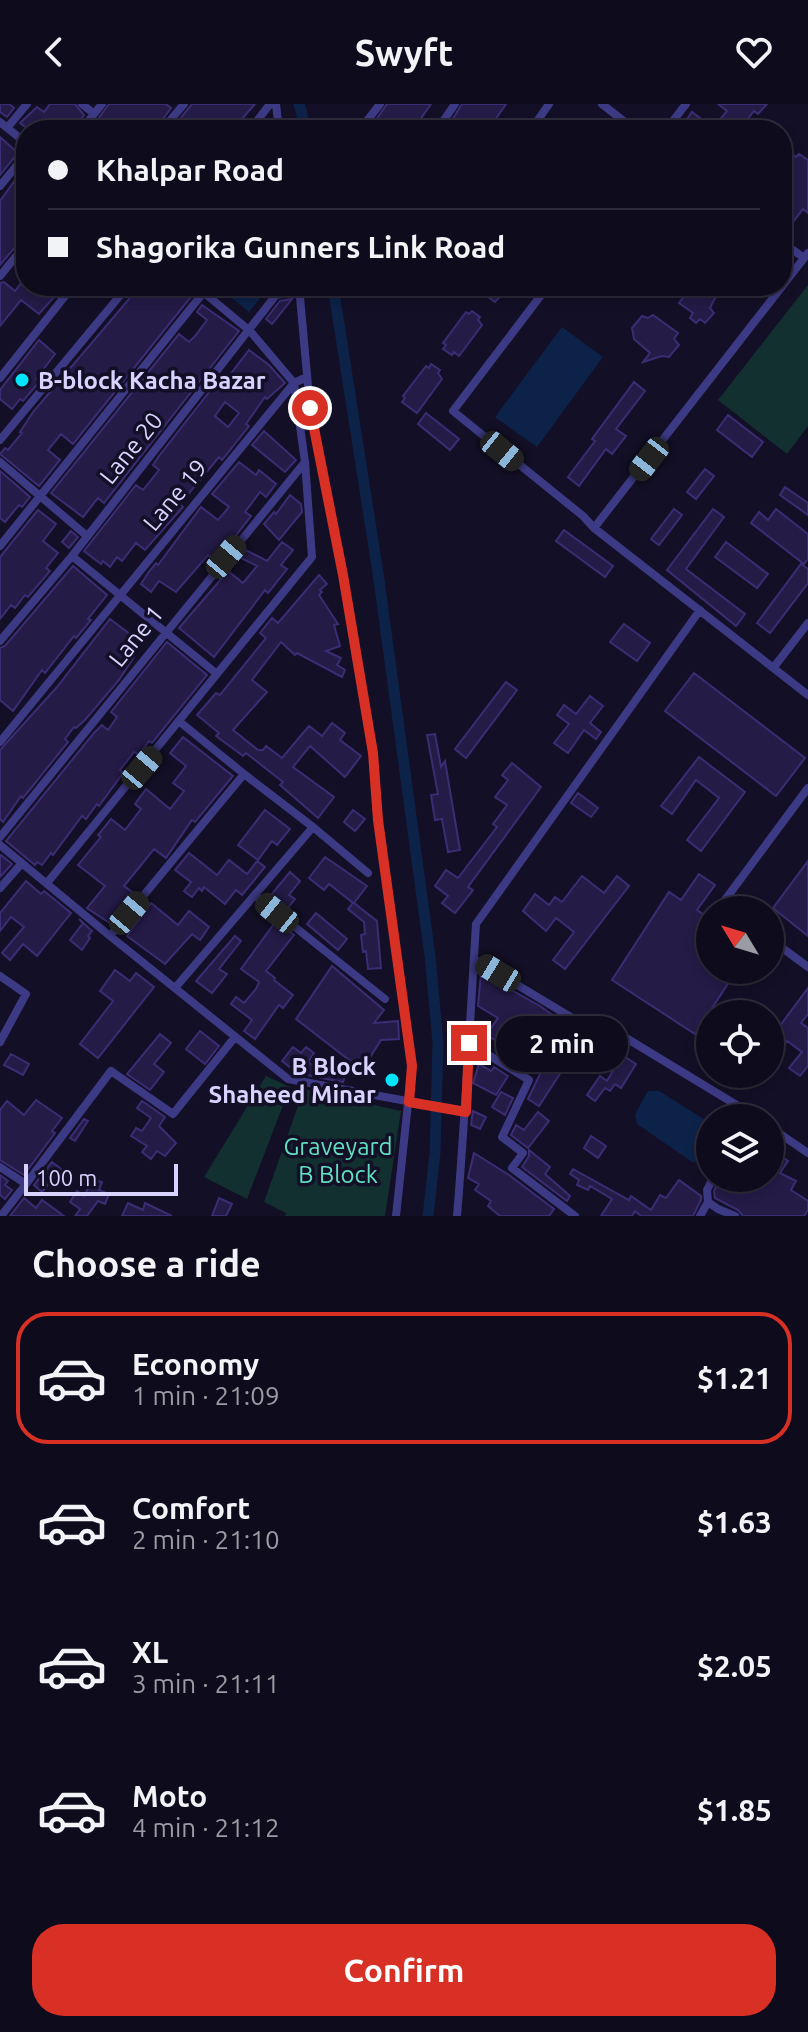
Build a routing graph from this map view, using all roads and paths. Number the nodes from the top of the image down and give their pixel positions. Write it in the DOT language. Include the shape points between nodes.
graph roads {
  1 [pos="27,104"];
  2 [pos="82,104"];
  3 [pos="102,104"];
  4 [pos="184,104"];
  5 [pos="273,104"];
  6 [pos="380,104"];
  7 [pos="602,104"];
  8 [pos="686,104"];
  9 [pos="94,114"];
  10 [pos="89,120"];
  11 [pos="170,120"];
  12 [pos="259,120"];
  13 [pos="368,120"];
  14 [pos="622,120"];
  15 [pos="674,120"];
  16 [pos="4,125"];
  17 [pos="16,166"];
  18 [pos="0,186"];
  19 [pos="806,255"];
  20 [pos="16,256"];
  21 [pos="792,273"];
  22 [pos="0,276"];
  23 [pos="65,296"];
  24 [pos="120,296"];
  25 [pos="194,296"];
  26 [pos="206,296"];
  27 [pos="275,296"];
  28 [pos="300,296"];
  29 [pos="540,296"];
  30 [pos="774,296"];
  31 [pos="250,331"];
  32 [pos="307,377"];
  33 [pos="0,378"];
  34 [pos="294,383"];
  35 [pos="0,440"];
  36 [pos="0,462"];
  37 [pos="305,462"];
  38 [pos="41,496"];
  39 [pos="594,528"];
  40 [pos="87,536"];
  41 [pos="0,546"];
  42 [pos="72,556"];
  43 [pos="119,594"];
  44 [pos="700,610"];
  45 [pos="808,623"];
  46 [pos="165,631"];
  47 [pos="0,641"];
  48 [pos="774,667"];
  49 [pos="217,674"];
  50 [pos="808,695"];
  51 [pos="180,722"];
  52 [pos="0,742"];
  53 [pos="244,774"];
  54 [pos="808,788"];
  55 [pos="313,827"];
  56 [pos="0,837"];
  57 [pos="0,845"];
  58 [pos="22,863"];
  59 [pos="368,873"];
  60 [pos="47,883"];
  61 [pos="0,888"];
  62 [pos="255,895"];
  63 [pos="728,896"];
  64 [pos="110,936"];
  65 [pos="784,949"];
  66 [pos="474,959"];
  67 [pos="808,967"];
  68 [pos="0,976"];
  69 [pos="175,988"];
  70 [pos="385,999"];
  71 [pos="235,1037"];
  72 [pos="0,1042"];
  73 [pos="469,1043"];
  74 [pos="414,1103"];
  75 [pos="732,1104"];
  76 [pos="466,1112"];
  77 [pos="784,1137"];
  78 [pos="808,1153"];
  79 [pos="0,1167"];
  80 [pos="26,1184"];
  81 [pos="707,1192"];
  82 [pos="708,1202"];
  83 [pos="1,1216"];
  84 [pos="396,1216"];
  85 [pos="457,1216"];
  86 [pos="575,1216"];
  87 [pos="700,1216"];
  88 [pos="735,1216"];
  1 -- 16 [label="street"];
  2 -- 9 [label="street"];
  3 -- 9 [label="street"];
  4 -- 11 [label="street"];
  5 -- 12 [label="street"];
  6 -- 13 [label="street"];
  7 -- 14 [label="street"];
  8 -- 15 [label="street"];
  9 -- 10 [label="street"];
  17 -- 18 [label="street"];
  19 -- 21 [label="street"];
  20 -- 22 [label="street"];
  23 -- 33 [label="street"];
  24 -- 35 [label="street"];
  25 -- 38 [label="street"];
  26 -- 31 [label="street"];
  27 -- 31 [label="street, Lane 20"];
  28 -- 32 [label="street"];
  29 -- 39 [label="street" via="453,411"];
  30 -- 39 [label="street"];
  31 -- 34 [label="street"];
  31 -- 40 [label="street, Lane 20"];
  32 -- 34 [label="street"];
  32 -- 74 [label="street" via="373,753"];
  34 -- 37 [label="street"];
  34 -- 43 [label="street, Lane 19"];
  36 -- 38 [label="street"];
  37 -- 46 [label="street, Lane 1"];
  37 -- 49 [label="street" via="312,557"];
  38 -- 40 [label="street"];
  38 -- 41 [label="street"];
  39 -- 44 [label="street"];
  40 -- 42 [label="street, Lane 20"];
  42 -- 43 [label="street"];
  42 -- 47 [label="street, Lane 20"];
  43 -- 46 [label="street"];
  43 -- 52 [label="street, Lane 19"];
  44 -- 48 [label="street"];
  44 -- 66 [label="street" via="476,924"];
  45 -- 48 [label="street"];
  46 -- 49 [label="street"];
  46 -- 56 [label="street, Lane 1"];
  48 -- 50 [label="street"];
  49 -- 51 [label="street"];
  51 -- 53 [label="street"];
  51 -- 60 [label="street"];
  53 -- 55 [label="street"];
  53 -- 64 [label="street"];
  54 -- 63 [label="street"];
  55 -- 59 [label="street"];
  55 -- 62 [label="street"];
  57 -- 58 [label="street"];
  58 -- 60 [label="street"];
  58 -- 61 [label="street"];
  60 -- 64 [label="street"];
  62 -- 69 [label="street"];
  62 -- 70 [label="street"];
  64 -- 69 [label="street"];
  65 -- 67 [label="street"];
  66 -- 73 [label="street"];
  66 -- 75 [label="street" via="594,1031 603,1024"];
  68 -- 72 [label="street" via="26,994"];
  69 -- 71 [label="street"];
  71 -- 74 [label="street" via="288,1079"];
  71 -- 80 [label="street" via="173,1114 111,1071"];
  73 -- 76 [label="street"];
  73 -- 86 [label="street" via="529,1080 502,1137 523,1153 512,1168"];
  74 -- 76 [label="street"];
  74 -- 84 [label="street"];
  76 -- 85 [label="street"];
  77 -- 78 [label="street"];
  79 -- 80 [label="street"];
  80 -- 83 [label="street"];
  81 -- 82 [label="street"];
  82 -- 87 [label="street"];
  82 -- 88 [label="street"];
}
